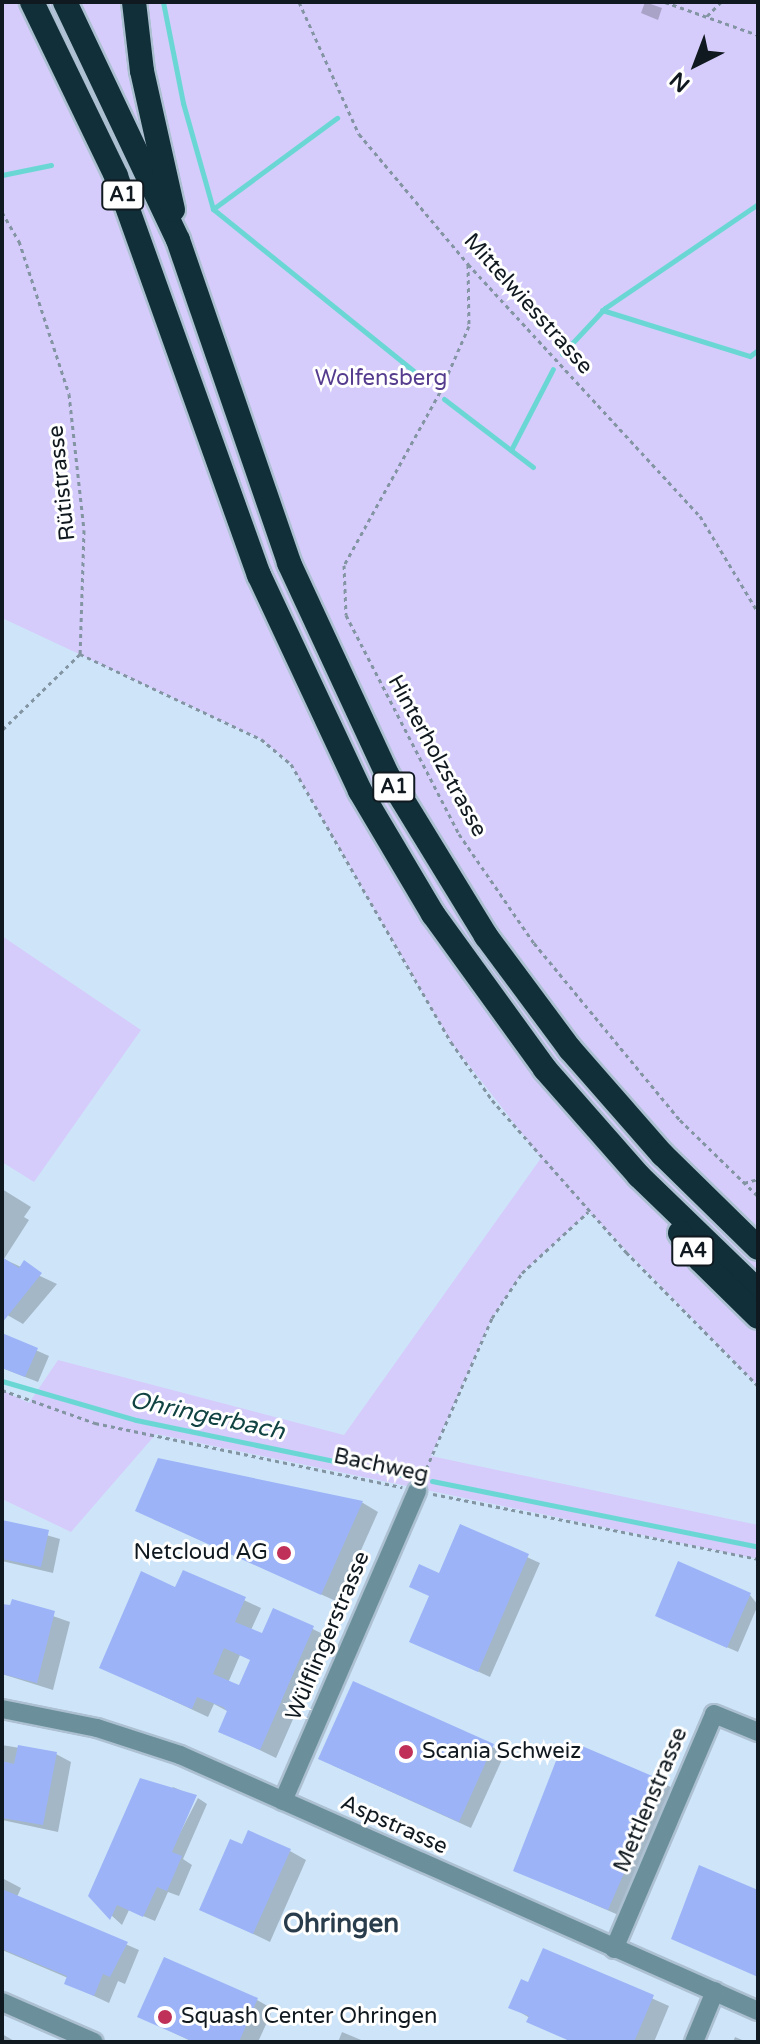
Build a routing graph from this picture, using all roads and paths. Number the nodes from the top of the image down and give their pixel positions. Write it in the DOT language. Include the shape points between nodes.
graph roads {
  1 [pos="32,2"];
  2 [pos="65,2"];
  3 [pos="134,2"];
  4 [pos="299,2"];
  5 [pos="665,2"];
  6 [pos="721,2"];
  7 [pos="707,16"];
  8 [pos="758,35"];
  9 [pos="2,212"];
  10 [pos="178,240"];
  11 [pos="468,264"];
  12 [pos="758,612"];
  13 [pos="80,654"];
  14 [pos="2,730"];
  15 [pos="639,1176"];
  16 [pos="758,1179"];
  17 [pos="744,1183"];
  18 [pos="758,1196"];
  19 [pos="589,1212"];
  20 [pos="758,1248"];
  21 [pos="758,1291"];
  22 [pos="758,1317"];
  23 [pos="758,1386"];
  24 [pos="2,1390"];
  25 [pos="417,1491"];
  26 [pos="758,1559"];
  27 [pos="2,1709"];
  28 [pos="758,1732"];
  29 [pos="283,1801"];
  30 [pos="614,1949"];
  31 [pos="715,1991"];
  32 [pos="2,2002"];
  33 [pos="758,2011"];
  34 [pos="94,2042"];
  35 [pos="694,2042"];
  1 -- 15 [label="highway, A1" via="116,176 259,575 338,749 460,954 545,1069"];
  2 -- 10 [label="highway, A1"];
  3 -- 10 [label="highway, A1" via="142,71"];
  4 -- 11 [label="path, Mittelwiesstrasse" via="359,134"];
  5 -- 7 [label="path"];
  6 -- 7 [label="path"];
  7 -- 8 [label="path"];
  9 -- 13 [label="path, Rütistrasse" via="19,241 69,394 84,530"];
  10 -- 20 [label="highway, A1" via="289,563 345,692 411,816 486,936 570,1049 662,1154"];
  11 -- 12 [label="path, Mittelwiesstrasse" via="700,516"];
  11 -- 17 [label="path, Hinterholzstrasse" via="469,326 440,392 344,565 346,615 459,834 534,943 680,1120"];
  13 -- 14 [label="path"];
  13 -- 19 [label="path" via="261,739 291,764 451,1042 492,1100"];
  15 -- 21 [label="highway, A1"];
  15 -- 22 [label="highway, A4" via="700,1260"];
  16 -- 17 [label="path"];
  17 -- 18 [label="path, Hinterholzstrasse"];
  19 -- 23 [label="path"];
  19 -- 25 [label="path" via="522,1273 492,1318"];
  24 -- 25 [label="path, Bachweg" via="95,1423"];
  25 -- 26 [label="path, Bachweg"];
  25 -- 29 [label="street, Wülflingerstrasse"];
  27 -- 29 [label="street, Aspstrasse" via="97,1728 180,1755"];
  28 -- 30 [label="street, Mettlenstrasse" via="714,1714"];
  29 -- 30 [label="street, Aspstrasse"];
  30 -- 31 [label="street, Aspstrasse"];
  31 -- 33 [label="street, Aspstrasse"];
  31 -- 35 [label="street"];
  32 -- 34 [label="street"];
}
